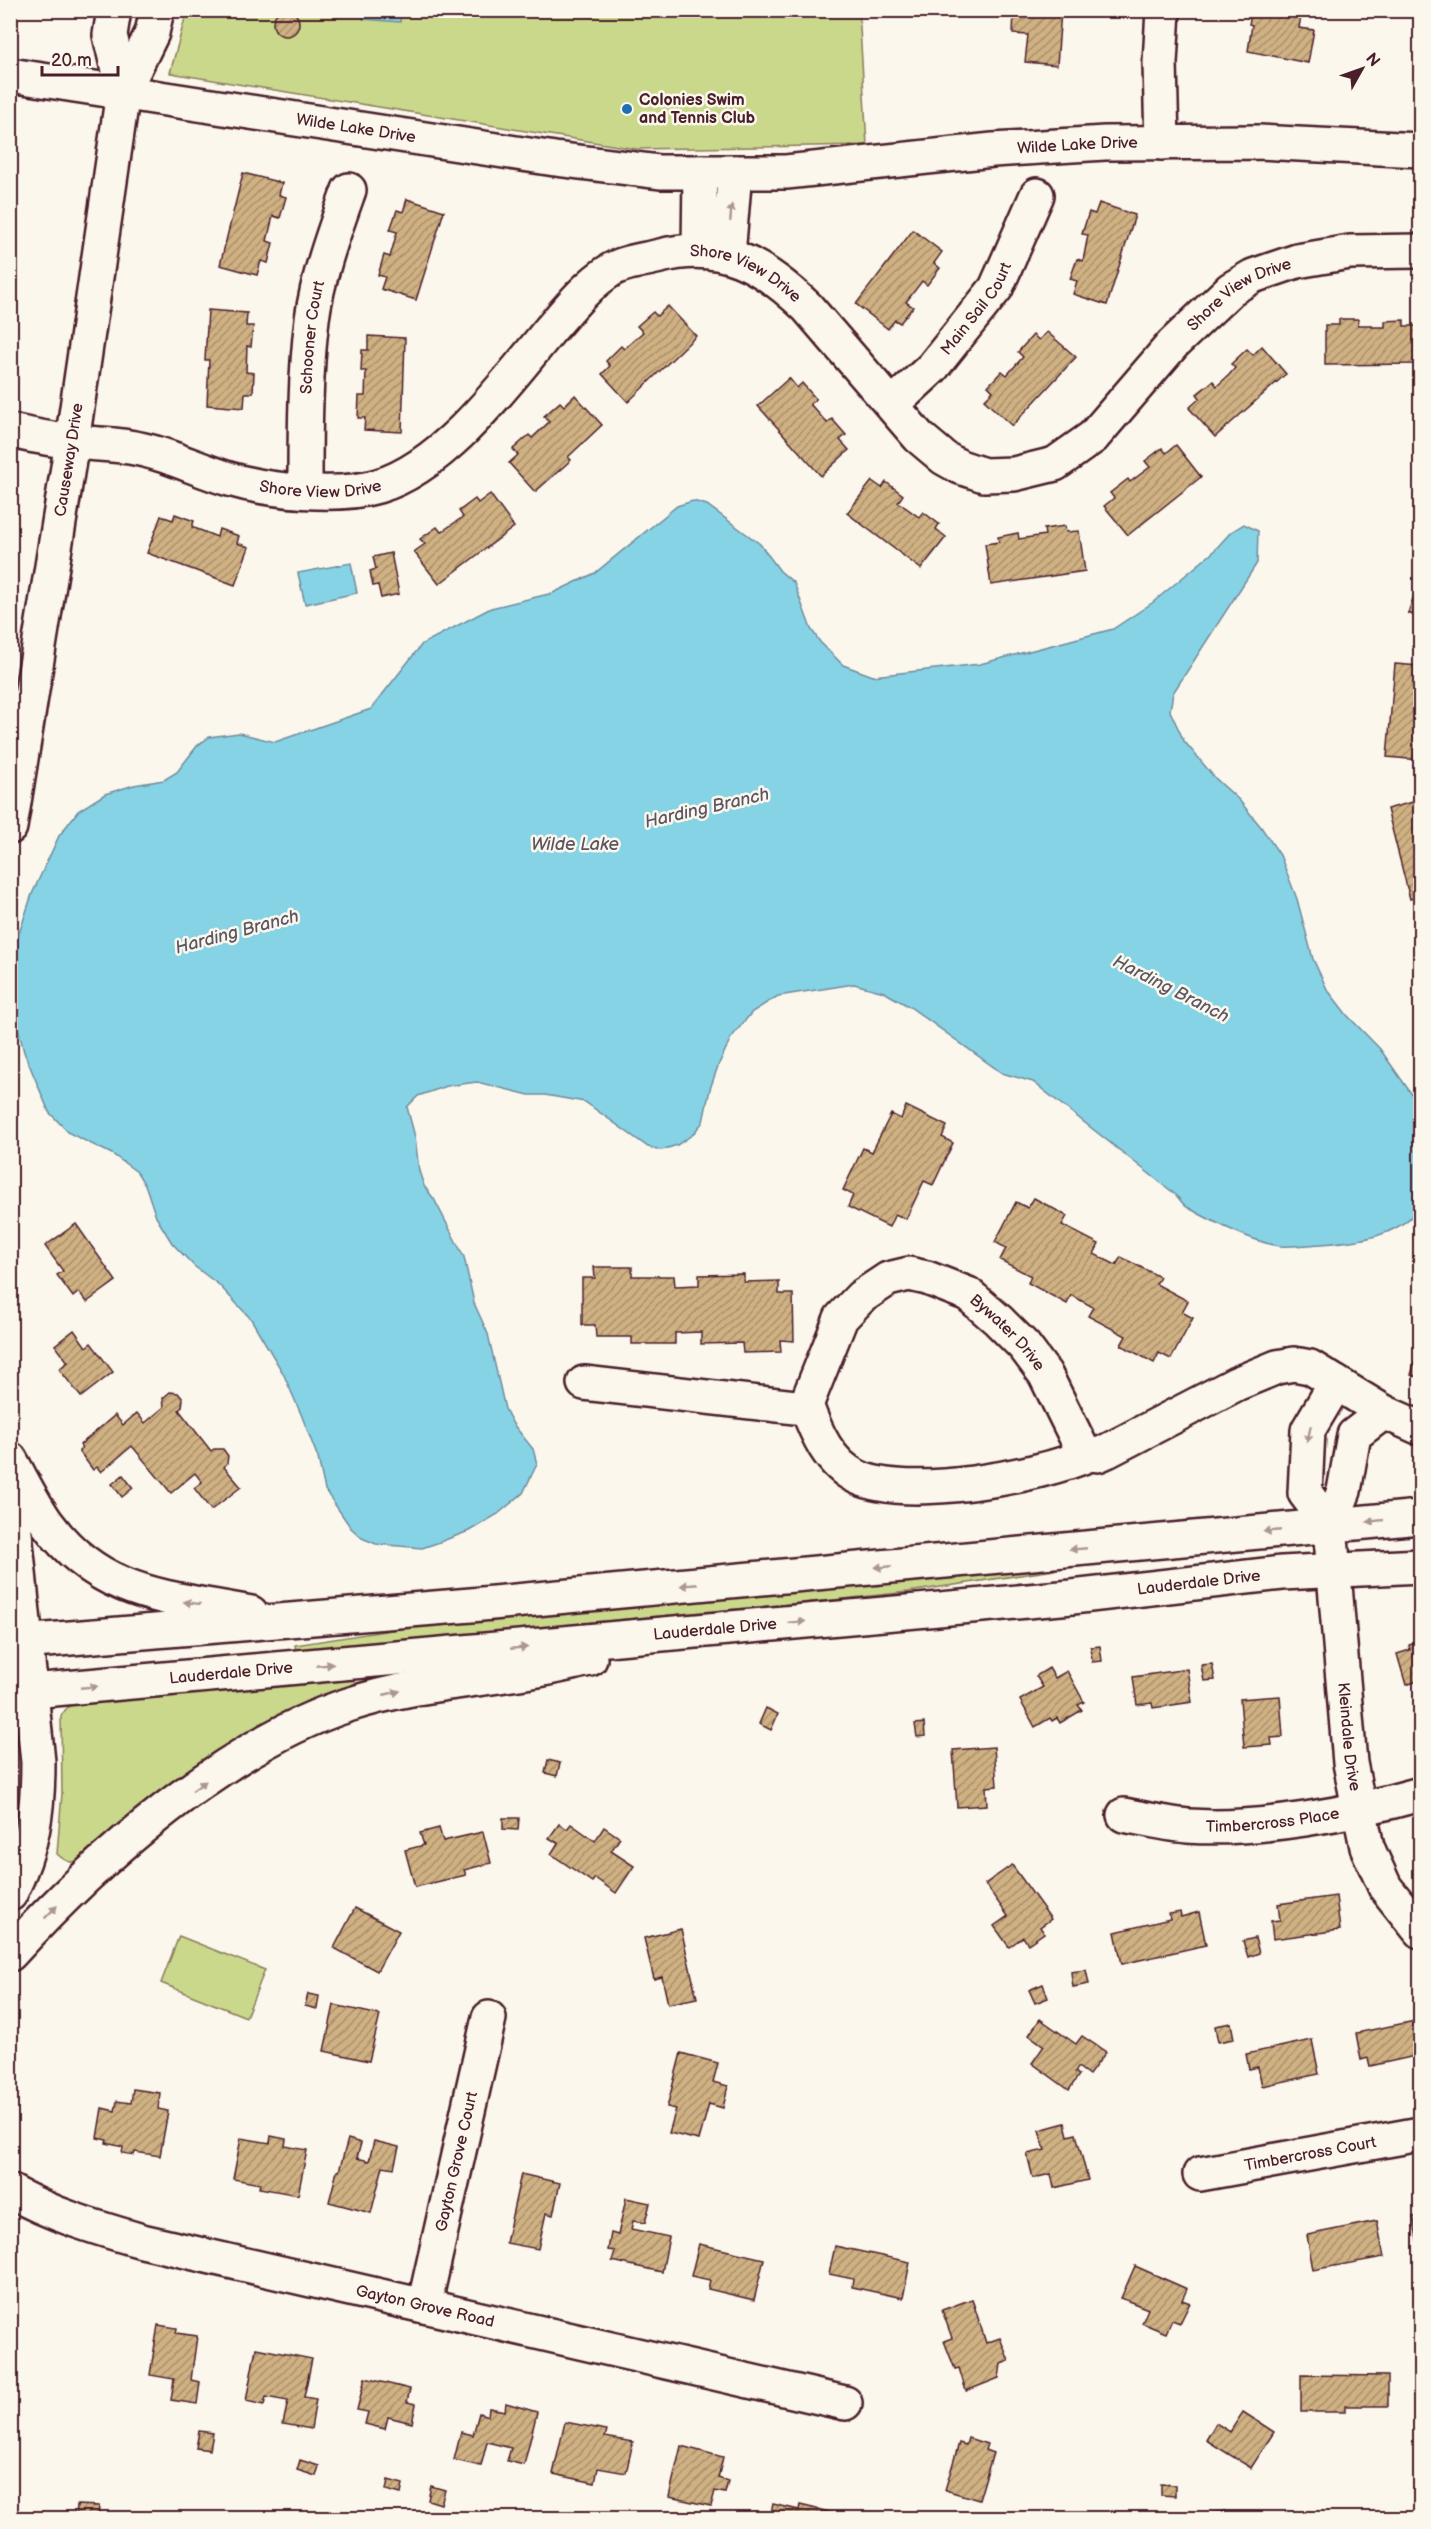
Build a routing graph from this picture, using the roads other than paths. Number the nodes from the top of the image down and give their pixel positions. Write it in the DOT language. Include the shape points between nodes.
graph roads {
  1 [pos="114,10"];
  2 [pos="158,10"];
  3 [pos="1164,10"];
  4 [pos="10,75"];
  5 [pos="123,92"];
  6 [pos="1162,143"];
  7 [pos="1420,150"];
  8 [pos="700,172"];
  9 [pos="735,172"];
  10 [pos="349,190"];
  11 [pos="1037,195"];
  12 [pos="1420,251"];
  13 [pos="713,253"];
  14 [pos="892,405"];
  15 [pos="10,431"];
  16 [pos="72,442"];
  17 [pos="305,490"];
  18 [pos="10,827"];
  19 [pos="584,1383"];
  20 [pos="1336,1383"];
  21 [pos="806,1405"];
  22 [pos="1384,1412"];
  23 [pos="1420,1428"];
  24 [pos="1090,1454"];
  25 [pos="10,1459"];
  26 [pos="10,1483"];
  27 [pos="1420,1517"];
  28 [pos="1330,1526"];
  29 [pos="1420,1566"];
  30 [pos="1334,1571"];
  31 [pos="291,1621"];
  32 [pos="722,1629"];
  33 [pos="18,1643"];
  34 [pos="20,1692"];
  35 [pos="1420,1794"];
  36 [pos="1359,1808"];
  37 [pos="1124,1815"];
  38 [pos="10,1894"];
  39 [pos="1420,1930"];
  40 [pos="10,1954"];
  41 [pos="489,2018"];
  42 [pos="1420,2134"];
  43 [pos="1200,2174"];
  44 [pos="10,2191"];
  45 [pos="424,2306"];
  46 [pos="845,2403"];
  1 -- 5 [label="street, Causeway Drive" via="110,35"];
  2 -- 5 [label="street, Causeway Drive" via="152,33"];
  3 -- 6 [label="street" via="1160,63"];
  4 -- 5 [label="street, Wilde Lake Drive"];
  5 -- 8 [label="street, Wilde Lake Drive" via="555,159 660,172"];
  5 -- 16 [label="street, Causeway Drive"];
  6 -- 7 [label="street, Wilde Lake Drive" via="1259,142"];
  6 -- 9 [label="street, Wilde Lake Drive" via="993,150 786,171"];
  8 -- 9 [label="street, Wilde Lake Drive"];
  8 -- 13 [label="street"];
  13 -- 9 [label="street, one-way"];
  10 -- 17 [label="street, Schooner Court" via="328,248 312,319"];
  11 -- 14 [label="street, Main Sail Court" via="996,288 932,368"];
  12 -- 14 [label="street, Shore View Drive" via="1350,252 1297,261 1253,276 1231,289 1173,344 1093,437 1055,464 1014,474 984,475 960,467 919,437"];
  13 -- 14 [label="street, Shore View Drive" via="755,266 790,292"];
  13 -- 17 [label="street, Shore View Drive" via="680,251 613,269 569,308 464,429 402,476 360,489"];
  15 -- 16 [label="street, Shore View Drive"];
  16 -- 17 [label="street, Shore View Drive" via="129,447 229,479"];
  16 -- 18 [label="street, Causeway Drive"];
  19 -- 21 [label="street" via="795,1407"];
  20 -- 22 [label="street"];
  20 -- 24 [label="street" via="1310,1367 1277,1367 1107,1451"];
  20 -- 28 [label="street, one-way" via="1308,1430 1305,1494"];
  21 -- 24 [label="street" via="820,1441 837,1461 856,1477 878,1485 954,1484 1034,1473"];
  21 -- 24 [label="street, Bywater Drive" via="841,1318 879,1285 909,1274 968,1294 1024,1346 1045,1374 1077,1443"];
  22 -- 23 [label="street"];
  22 -- 28 [label="street, Kleindale Drive" via="1354,1435 1344,1491"];
  31 -- 25 [label="street, one-way" via="159,1597 116,1582 58,1537"];
  26 -- 33 [label="street"];
  27 -- 28 [label="street, one-way"];
  28 -- 30 [label="street, Kleindale Drive"];
  28 -- 31 [label="street, one-way"];
  29 -- 30 [label="street, Lauderdale Drive"];
  32 -- 30 [label="street, Lauderdale Drive, one-way"];
  30 -- 36 [label="street, Kleindale Drive" via="1350,1763"];
  31 -- 33 [label="street"];
  34 -- 32 [label="street, Lauderdale Drive, one-way"];
  40 -- 32 [label="street, one-way" via="72,1890 162,1812 232,1763 300,1724 348,1705 408,1689 534,1671"];
  33 -- 34 [label="street"];
  34 -- 38 [label="street" via="38,1762 37,1813 33,1837"];
  35 -- 36 [label="street, Timbercross Place"];
  36 -- 37 [label="street, Timbercross Place" via="1251,1825 1188,1826"];
  36 -- 39 [label="street, Kleindale Drive" via="1375,1867 1398,1905"];
  41 -- 45 [label="street, Gayton Grove Court"];
  42 -- 43 [label="street, Timbercross Court"];
  44 -- 45 [label="street, Gayton Grove Road" via="82,2224 142,2241"];
  45 -- 46 [label="street, Gayton Grove Road"];
}
